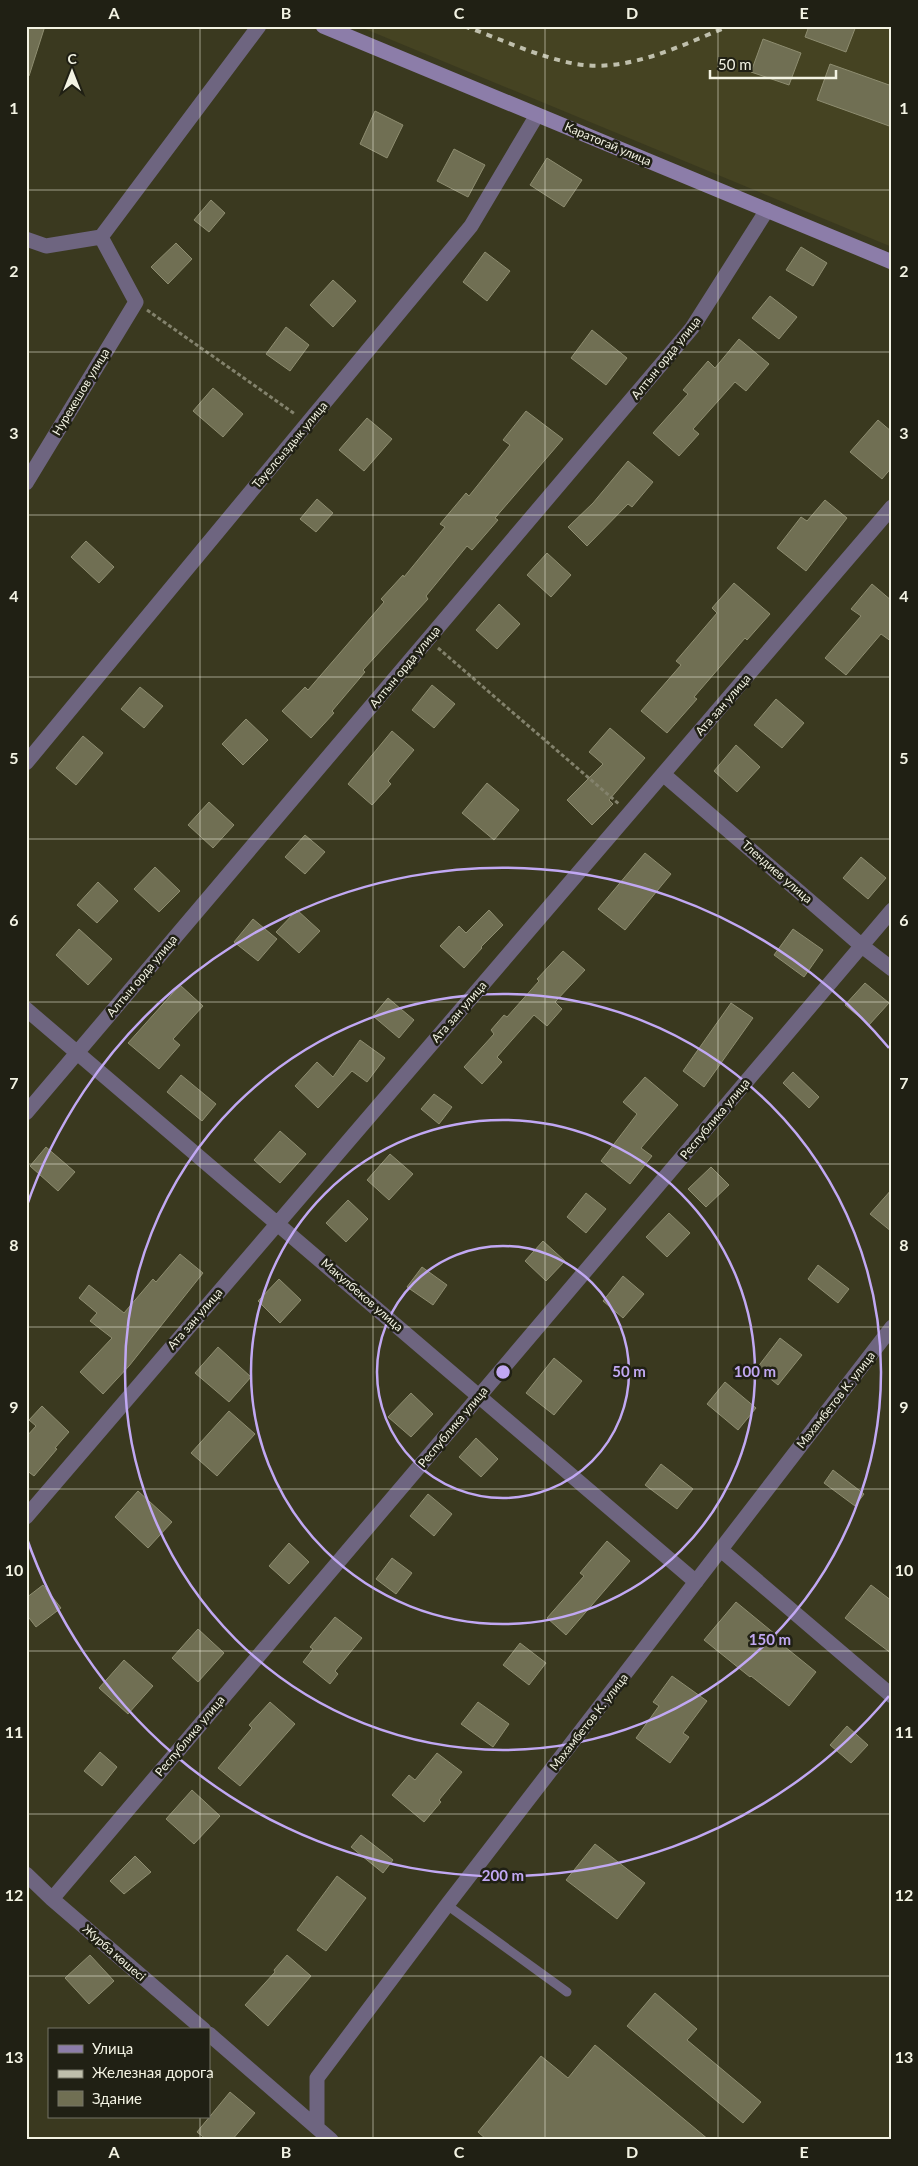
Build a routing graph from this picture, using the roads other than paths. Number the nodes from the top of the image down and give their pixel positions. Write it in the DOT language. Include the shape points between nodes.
graph roads {
  1 [pos="259,26"];
  2 [pos="324,26"];
  3 [pos="536,115"];
  4 [pos="767,210"];
  5 [pos="100,237"];
  6 [pos="26,239"];
  7 [pos="892,262"];
  8 [pos="26,483"];
  9 [pos="892,507"];
  10 [pos="26,763"];
  11 [pos="663,774"];
  12 [pos="892,910"];
  13 [pos="862,946"];
  14 [pos="892,969"];
  15 [pos="26,1009"];
  16 [pos="78,1052"];
  17 [pos="26,1113"];
  18 [pos="278,1223"];
  19 [pos="891,1331"];
  20 [pos="479,1396"];
  21 [pos="26,1517"];
  22 [pos="721,1550"];
  23 [pos="696,1582"];
  24 [pos="892,1696"];
  25 [pos="26,1874"];
  26 [pos="52,1899"];
  27 [pos="447,1906"];
  28 [pos="567,1992"];
  29 [pos="202,2028"];
  30 [pos="210,2035"];
  31 [pos="317,2127"];
  32 [pos="331,2140"];
  1 -- 5 [label="street"];
  2 -- 3 [label="street, Каратогай улица"];
  3 -- 4 [label="street, Каратогай улица"];
  3 -- 10 [label="street, Тауелсыздык улица" via="471,226"];
  4 -- 7 [label="street, Каратогай улица"];
  4 -- 16 [label="street, Алтын орда улица" via="692,328"];
  5 -- 6 [label="street" via="46,246"];
  5 -- 8 [label="street, Нурекешов улица" via="136,302"];
  9 -- 11 [label="street, Ата зан улица"];
  11 -- 13 [label="street, Тлендиев улица"];
  11 -- 18 [label="street, Ата зан улица"];
  12 -- 13 [label="street, Республика улица"];
  13 -- 14 [label="street, Тлендиев улица"];
  13 -- 20 [label="street, Республика улица"];
  15 -- 16 [label="street, Макулбеков улица"];
  16 -- 17 [label="street, Алтын орда улица"];
  16 -- 18 [label="street, Макулбеков улица"];
  18 -- 20 [label="street, Макулбеков улица"];
  18 -- 21 [label="street, Ата зан улица"];
  19 -- 22 [label="street, Махамбетов К. улица"];
  20 -- 23 [label="street, Макулбеков улица"];
  20 -- 26 [label="street, Республика улица"];
  22 -- 23 [label="street, Махамбетов К. улица"];
  22 -- 24 [label="street"];
  23 -- 27 [label="street, Махамбетов К. улица"];
  25 -- 26 [label="street, Журба көшесі"];
  26 -- 29 [label="street, Журба көшесі"];
  27 -- 28 [label="lane"];
  27 -- 31 [label="street, Махамбетов К. улица" via="317,2078"];
  30 -- 31 [label="street"];
  31 -- 32 [label="street"];
}
